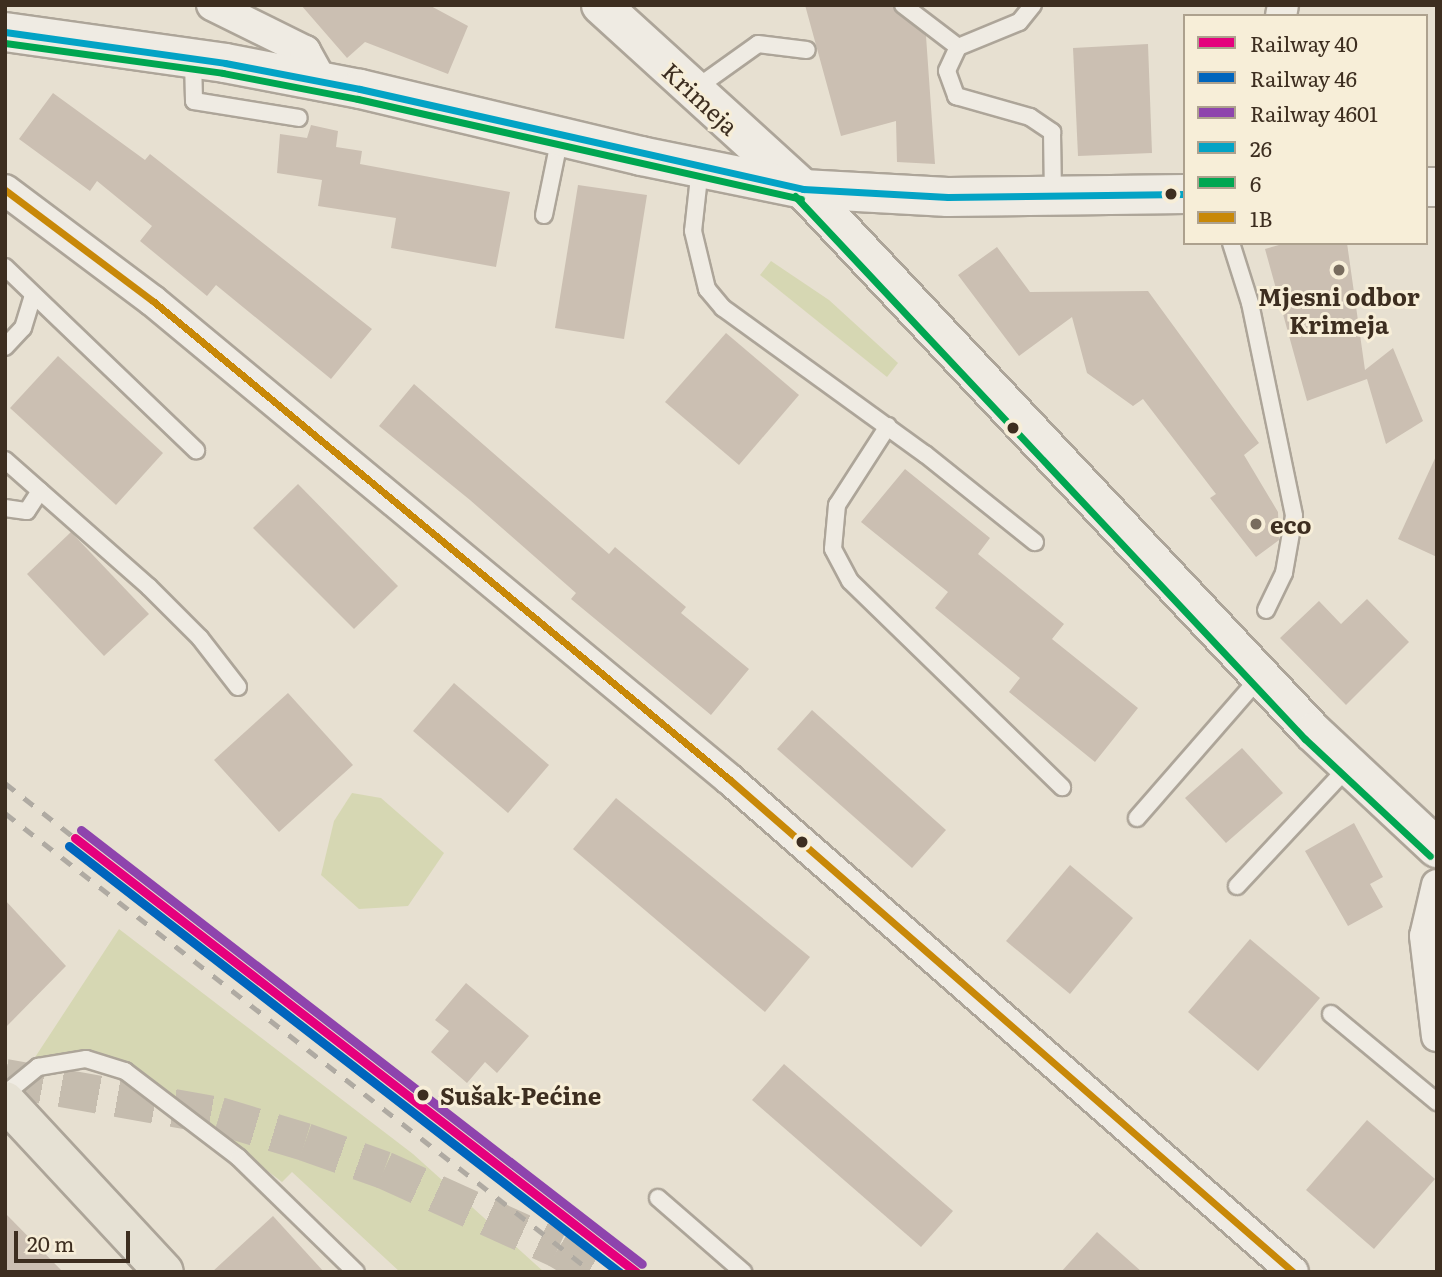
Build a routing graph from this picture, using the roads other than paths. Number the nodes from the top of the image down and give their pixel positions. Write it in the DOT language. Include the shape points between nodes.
graph roads {
  1 [pos="212,5"];
  2 [pos="601,5"];
  3 [pos="903,5"];
  4 [pos="1033,5"];
  5 [pos="5,32"];
  6 [pos="958,47"];
  7 [pos="807,50"];
  8 [pos="193,59"];
  9 [pos="322,82"];
  10 [pos="693,90"];
  11 [pos="299,118"];
  12 [pos="560,137"];
  13 [pos="700,168"];
  14 [pos="803,189"];
  15 [pos="5,190"];
  16 [pos="1183,194"];
  17 [pos="1052,196"];
  18 [pos="544,215"];
  19 [pos="1232,245"];
  20 [pos="5,267"];
  21 [pos="33,295"];
  22 [pos="5,347"];
  23 [pos="888,426"];
  24 [pos="196,450"];
  25 [pos="5,460"];
  26 [pos="40,491"];
  27 [pos="5,509"];
  28 [pos="1035,542"];
  29 [pos="1266,610"];
  30 [pos="1261,676"];
  31 [pos="238,687"];
  32 [pos="1348,767"];
  33 [pos="1062,788"];
  34 [pos="1137,817"];
  35 [pos="1437,848"];
  36 [pos="1437,885"];
  37 [pos="1237,886"];
  38 [pos="1331,1014"];
  39 [pos="1437,1037"];
  40 [pos="5,1094"];
  41 [pos="5,1101"];
  42 [pos="1437,1102"];
  43 [pos="658,1198"];
  44 [pos="164,1272"];
  45 [pos="356,1272"];
  46 [pos="743,1272"];
  47 [pos="1293,1272"];
  1 -- 9 [label="street" via="305,51"];
  2 -- 10 [label="main road, Krimeja"];
  3 -- 6 [label="lane"];
  4 -- 6 [label="lane" via="1019,22"];
  5 -- 8 [label="main road"];
  6 -- 17 [label="lane" via="947,71 956,96 1030,117 1052,132"];
  7 -- 10 [label="lane" via="758,44"];
  8 -- 9 [label="main road"];
  8 -- 11 [label="lane" via="194,101"];
  9 -- 12 [label="main road"];
  10 -- 14 [label="main road, Krimeja"];
  12 -- 13 [label="main road"];
  12 -- 18 [label="lane"];
  13 -- 14 [label="main road"];
  13 -- 23 [label="lane" via="693,231 706,289 723,308"];
  14 -- 17 [label="main road" via="948,197"];
  14 -- 30 [label="main road, Krimeja"];
  15 -- 47 [label="street" via="153,301 729,779"];
  16 -- 17 [label="main road"];
  19 -- 29 [label="lane" via="1250,303 1294,516 1284,573"];
  20 -- 21 [label="lane"];
  21 -- 22 [label="lane" via="23,328"];
  21 -- 24 [label="lane"];
  23 -- 28 [label="lane"];
  23 -- 33 [label="lane" via="837,505 832,549 850,581"];
  25 -- 26 [label="lane"];
  26 -- 27 [label="lane" via="27,511"];
  26 -- 31 [label="lane" via="149,587 200,638"];
  30 -- 32 [label="main road, Krimeja"];
  30 -- 34 [label="lane"];
  32 -- 35 [label="main road, Krimeja"];
  32 -- 37 [label="lane"];
  36 -- 39 [label="street" via="1425,936"];
  38 -- 42 [label="lane"];
  40 -- 45 [label="lane" via="38,1067 86,1059 125,1071 239,1158"];
  41 -- 44 [label="main road"];
  43 -- 46 [label="lane"];
}
